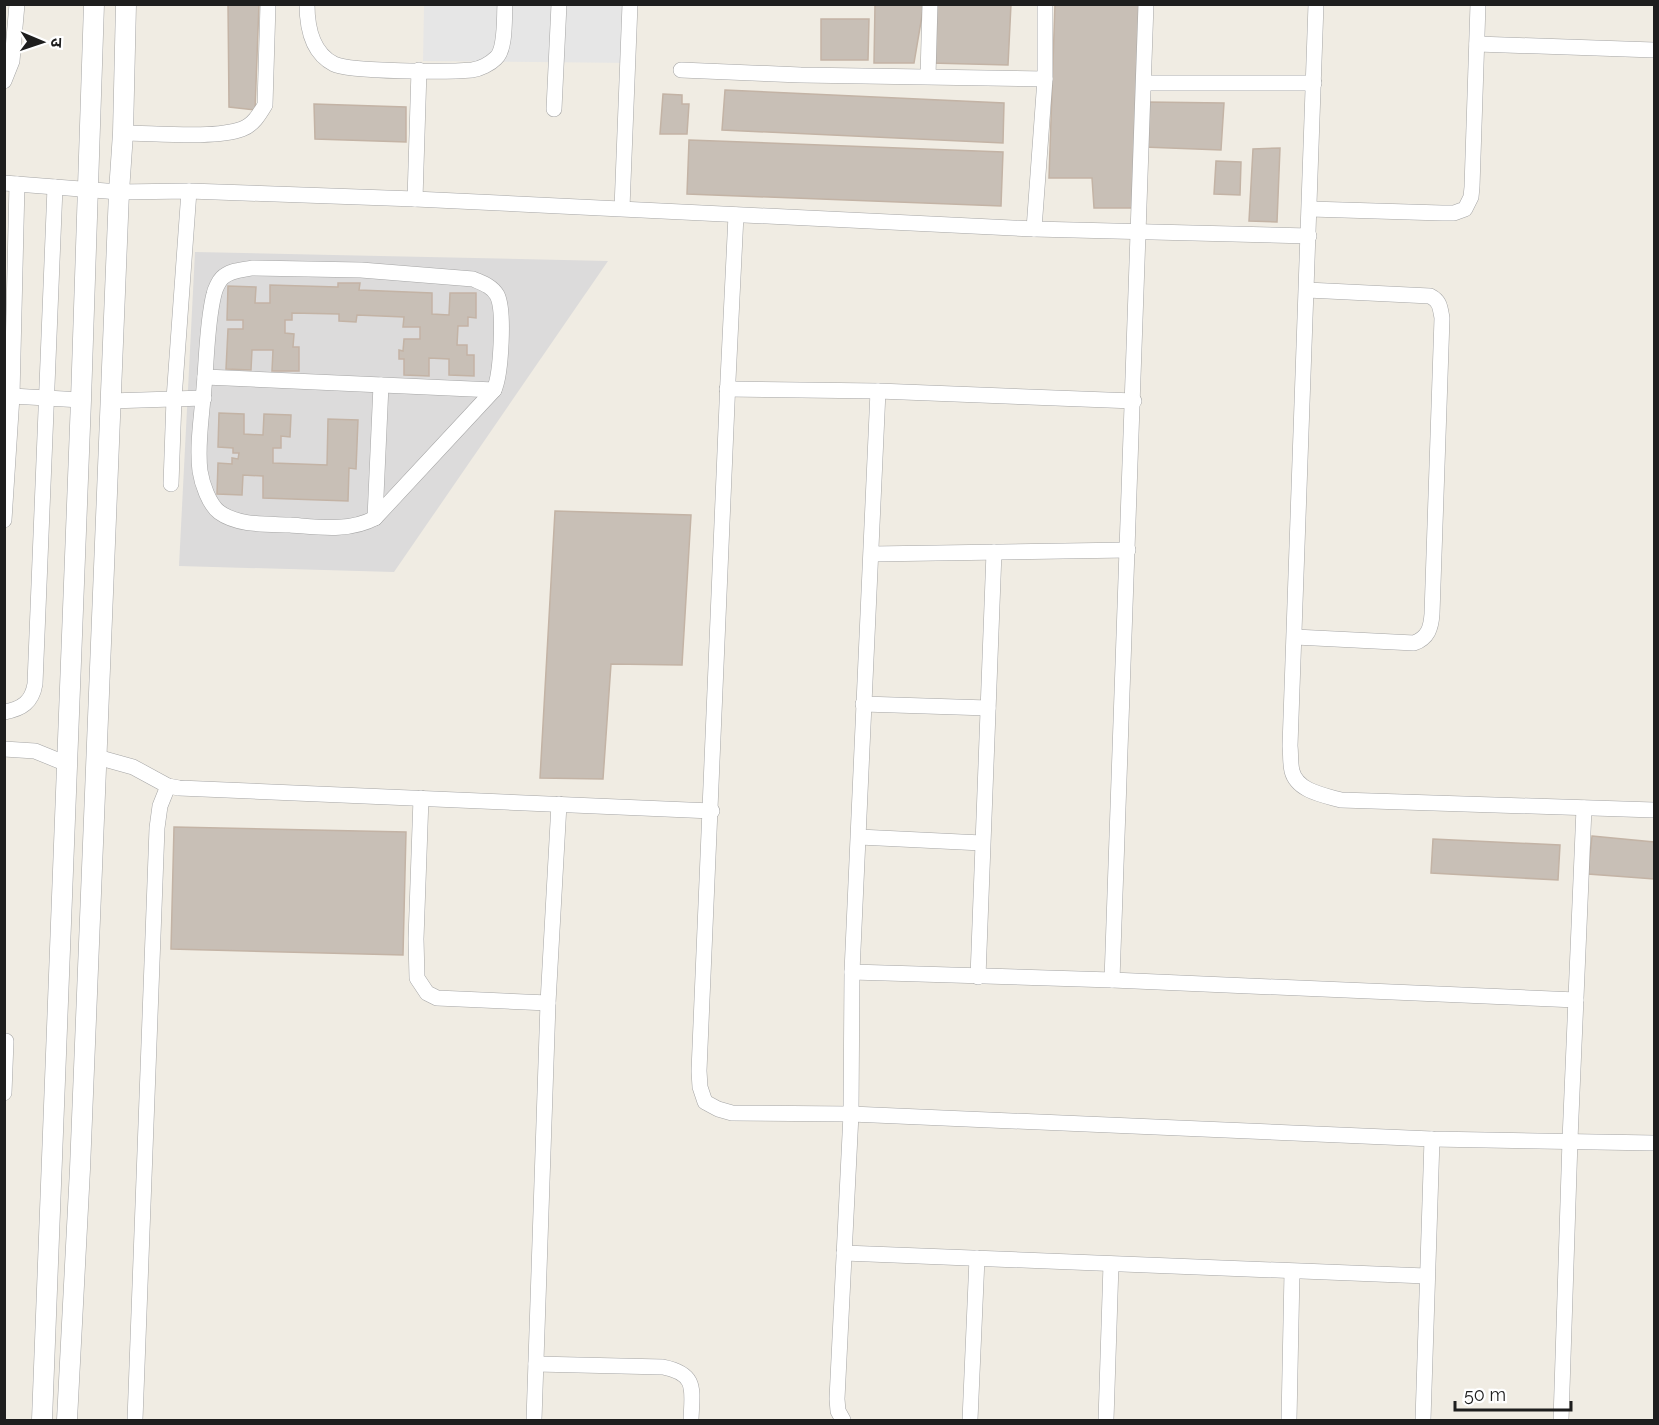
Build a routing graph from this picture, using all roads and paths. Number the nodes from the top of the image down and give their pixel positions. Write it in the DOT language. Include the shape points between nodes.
graph roads {
  1 [pos="18,4"];
  2 [pos="94,4"];
  3 [pos="126,4"];
  4 [pos="268,4"];
  5 [pos="307,4"];
  6 [pos="505,4"];
  7 [pos="559,4"];
  8 [pos="630,4"];
  9 [pos="930,4"];
  10 [pos="1045,4"];
  11 [pos="1146,4"];
  12 [pos="1316,4"];
  13 [pos="1478,4"];
  14 [pos="1477,44"];
  15 [pos="1654,50"];
  16 [pos="419,70"];
  17 [pos="681,70"];
  18 [pos="928,76"];
  19 [pos="1045,79"];
  20 [pos="4,81"];
  21 [pos="1144,83"];
  22 [pos="1314,83"];
  23 [pos="554,109"];
  24 [pos="123,133"];
  25 [pos="11,183"];
  26 [pos="55,187"];
  27 [pos="88,189"];
  28 [pos="189,191"];
  29 [pos="118,192"];
  30 [pos="415,199"];
  31 [pos="622,208"];
  32 [pos="1310,208"];
  33 [pos="736,215"];
  34 [pos="1034,229"];
  35 [pos="1138,231"];
  36 [pos="1309,236"];
  37 [pos="1307,290"];
  38 [pos="8,368"];
  39 [pos="205,377"];
  40 [pos="381,385"];
  41 [pos="727,389"];
  42 [pos="494,390"];
  43 [pos="878,392"];
  44 [pos="12,396"];
  45 [pos="204,398"];
  46 [pos="45,399"];
  47 [pos="174,399"];
  48 [pos="81,400"];
  49 [pos="110,401"];
  50 [pos="1134,401"];
  51 [pos="171,484"];
  52 [pos="5,508"];
  53 [pos="375,518"];
  54 [pos="4,520"];
  55 [pos="1128,550"];
  56 [pos="994,552"];
  57 [pos="872,554"];
  58 [pos="1295,637"];
  59 [pos="863,704"];
  60 [pos="988,708"];
  61 [pos="4,712"];
  62 [pos="4,749"];
  63 [pos="96,757"];
  64 [pos="67,764"];
  65 [pos="168,786"];
  66 [pos="421,798"];
  67 [pos="559,804"];
  68 [pos="1584,808"];
  69 [pos="1654,810"];
  70 [pos="712,811"];
  71 [pos="859,837"];
  72 [pos="982,843"];
  73 [pos="852,972"];
  74 [pos="978,977"];
  75 [pos="1112,981"];
  76 [pos="1576,1000"];
  77 [pos="548,1003"];
  78 [pos="6,1041"];
  79 [pos="4,1093"];
  80 [pos="850,1114"];
  81 [pos="1432,1139"];
  82 [pos="1570,1140"];
  83 [pos="1654,1143"];
  84 [pos="844,1253"];
  85 [pos="977,1258"];
  86 [pos="1111,1264"];
  87 [pos="1292,1272"];
  88 [pos="1426,1276"];
  89 [pos="536,1364"];
  90 [pos="42,1420"];
  91 [pos="68,1420"];
  92 [pos="135,1420"];
  93 [pos="534,1420"];
  94 [pos="691,1420"];
  95 [pos="842,1420"];
  96 [pos="970,1420"];
  97 [pos="1106,1420"];
  98 [pos="1289,1420"];
  99 [pos="1423,1420"];
  100 [pos="1561,1420"];
  1 -- 20 [label="street" via="12,61"];
  2 -- 27 [label="street"];
  3 -- 24 [label="street"];
  4 -- 24 [label="street" via="265,105 256,119 244,129 217,133"];
  5 -- 16 [label="street" via="307,21 315,44 321,55 334,64 349,69"];
  6 -- 16 [label="street" via="502,48 488,65 473,70"];
  7 -- 23 [label="street"];
  8 -- 31 [label="street"];
  9 -- 18 [label="street"];
  10 -- 19 [label="street"];
  11 -- 21 [label="street"];
  12 -- 22 [label="street"];
  13 -- 14 [label="street"];
  14 -- 15 [label="street"];
  14 -- 32 [label="street" via="1472,187 1465,208 1442,213"];
  16 -- 30 [label="street"];
  17 -- 18 [label="street"];
  18 -- 19 [label="street"];
  19 -- 34 [label="street"];
  21 -- 22 [label="street"];
  21 -- 35 [label="street"];
  22 -- 32 [label="street"];
  24 -- 29 [label="street"];
  25 -- 26 [label="street"];
  25 -- 38 [label="street"];
  26 -- 27 [label="street"];
  26 -- 46 [label="street"];
  27 -- 29 [label="street"];
  27 -- 48 [label="street"];
  28 -- 29 [label="street"];
  28 -- 30 [label="street"];
  28 -- 47 [label="street"];
  29 -- 49 [label="street"];
  30 -- 31 [label="street"];
  31 -- 33 [label="street"];
  32 -- 36 [label="street"];
  33 -- 34 [label="street"];
  33 -- 41 [label="street"];
  34 -- 35 [label="street"];
  35 -- 36 [label="street"];
  35 -- 50 [label="street"];
  36 -- 37 [label="street"];
  37 -- 58 [label="street"];
  37 -- 58 [label="street" via="1430,296 1440,304 1432,614 1428,634 1414,643"];
  38 -- 44 [label="street"];
  39 -- 40 [label="street"];
  39 -- 42 [label="street" via="214,292 222,278 252,268 361,270 473,279 490,287 500,304 499,372"];
  39 -- 45 [label="street"];
  40 -- 42 [label="street"];
  40 -- 53 [label="street"];
  41 -- 43 [label="street"];
  41 -- 70 [label="street"];
  42 -- 53 [label="street"];
  43 -- 50 [label="street"];
  43 -- 57 [label="street"];
  44 -- 46 [label="street"];
  44 -- 52 [label="street"];
  45 -- 47 [label="street"];
  45 -- 53 [label="street" via="200,473 217,510 230,519 322,527 358,525"];
  46 -- 48 [label="street"];
  46 -- 61 [label="street" via="35,684 26,705"];
  47 -- 49 [label="street"];
  47 -- 51 [label="street"];
  48 -- 64 [label="street"];
  49 -- 63 [label="street"];
  50 -- 55 [label="street"];
  52 -- 54 [label="street"];
  55 -- 56 [label="street"];
  55 -- 75 [label="street"];
  56 -- 57 [label="street"];
  56 -- 60 [label="street"];
  57 -- 59 [label="street"];
  58 -- 68 [label="street" via="1290,746 1292,773 1303,787 1341,800"];
  59 -- 60 [label="street"];
  59 -- 71 [label="street"];
  60 -- 72 [label="street"];
  62 -- 64 [label="street" via="44,753"];
  63 -- 65 [label="street" via="133,767"];
  63 -- 91 [label="street"];
  64 -- 90 [label="street"];
  65 -- 66 [label="street"];
  65 -- 92 [label="street" via="157,828"];
  66 -- 67 [label="street"];
  66 -- 77 [label="street" via="416,939 417,978 421,986 437,998"];
  67 -- 70 [label="street"];
  67 -- 77 [label="street"];
  68 -- 69 [label="street"];
  68 -- 76 [label="street"];
  70 -- 80 [label="street" via="699,1071 705,1102 732,1113"];
  71 -- 72 [label="street"];
  71 -- 73 [label="street"];
  72 -- 74 [label="street"];
  73 -- 74 [label="street"];
  73 -- 80 [label="street"];
  74 -- 75 [label="street"];
  75 -- 76 [label="street"];
  76 -- 82 [label="street"];
  77 -- 89 [label="street"];
  78 -- 79 [label="street"];
  80 -- 81 [label="street"];
  80 -- 84 [label="street"];
  81 -- 82 [label="street"];
  81 -- 88 [label="street"];
  82 -- 83 [label="street"];
  82 -- 100 [label="street"];
  84 -- 85 [label="street"];
  84 -- 95 [label="street" via="837,1399"];
  85 -- 86 [label="street"];
  85 -- 96 [label="street"];
  86 -- 87 [label="street"];
  86 -- 97 [label="street"];
  87 -- 88 [label="street"];
  87 -- 98 [label="street"];
  88 -- 99 [label="street"];
  89 -- 93 [label="street"];
  89 -- 94 [label="street" via="675,1370 690,1381"];
}
